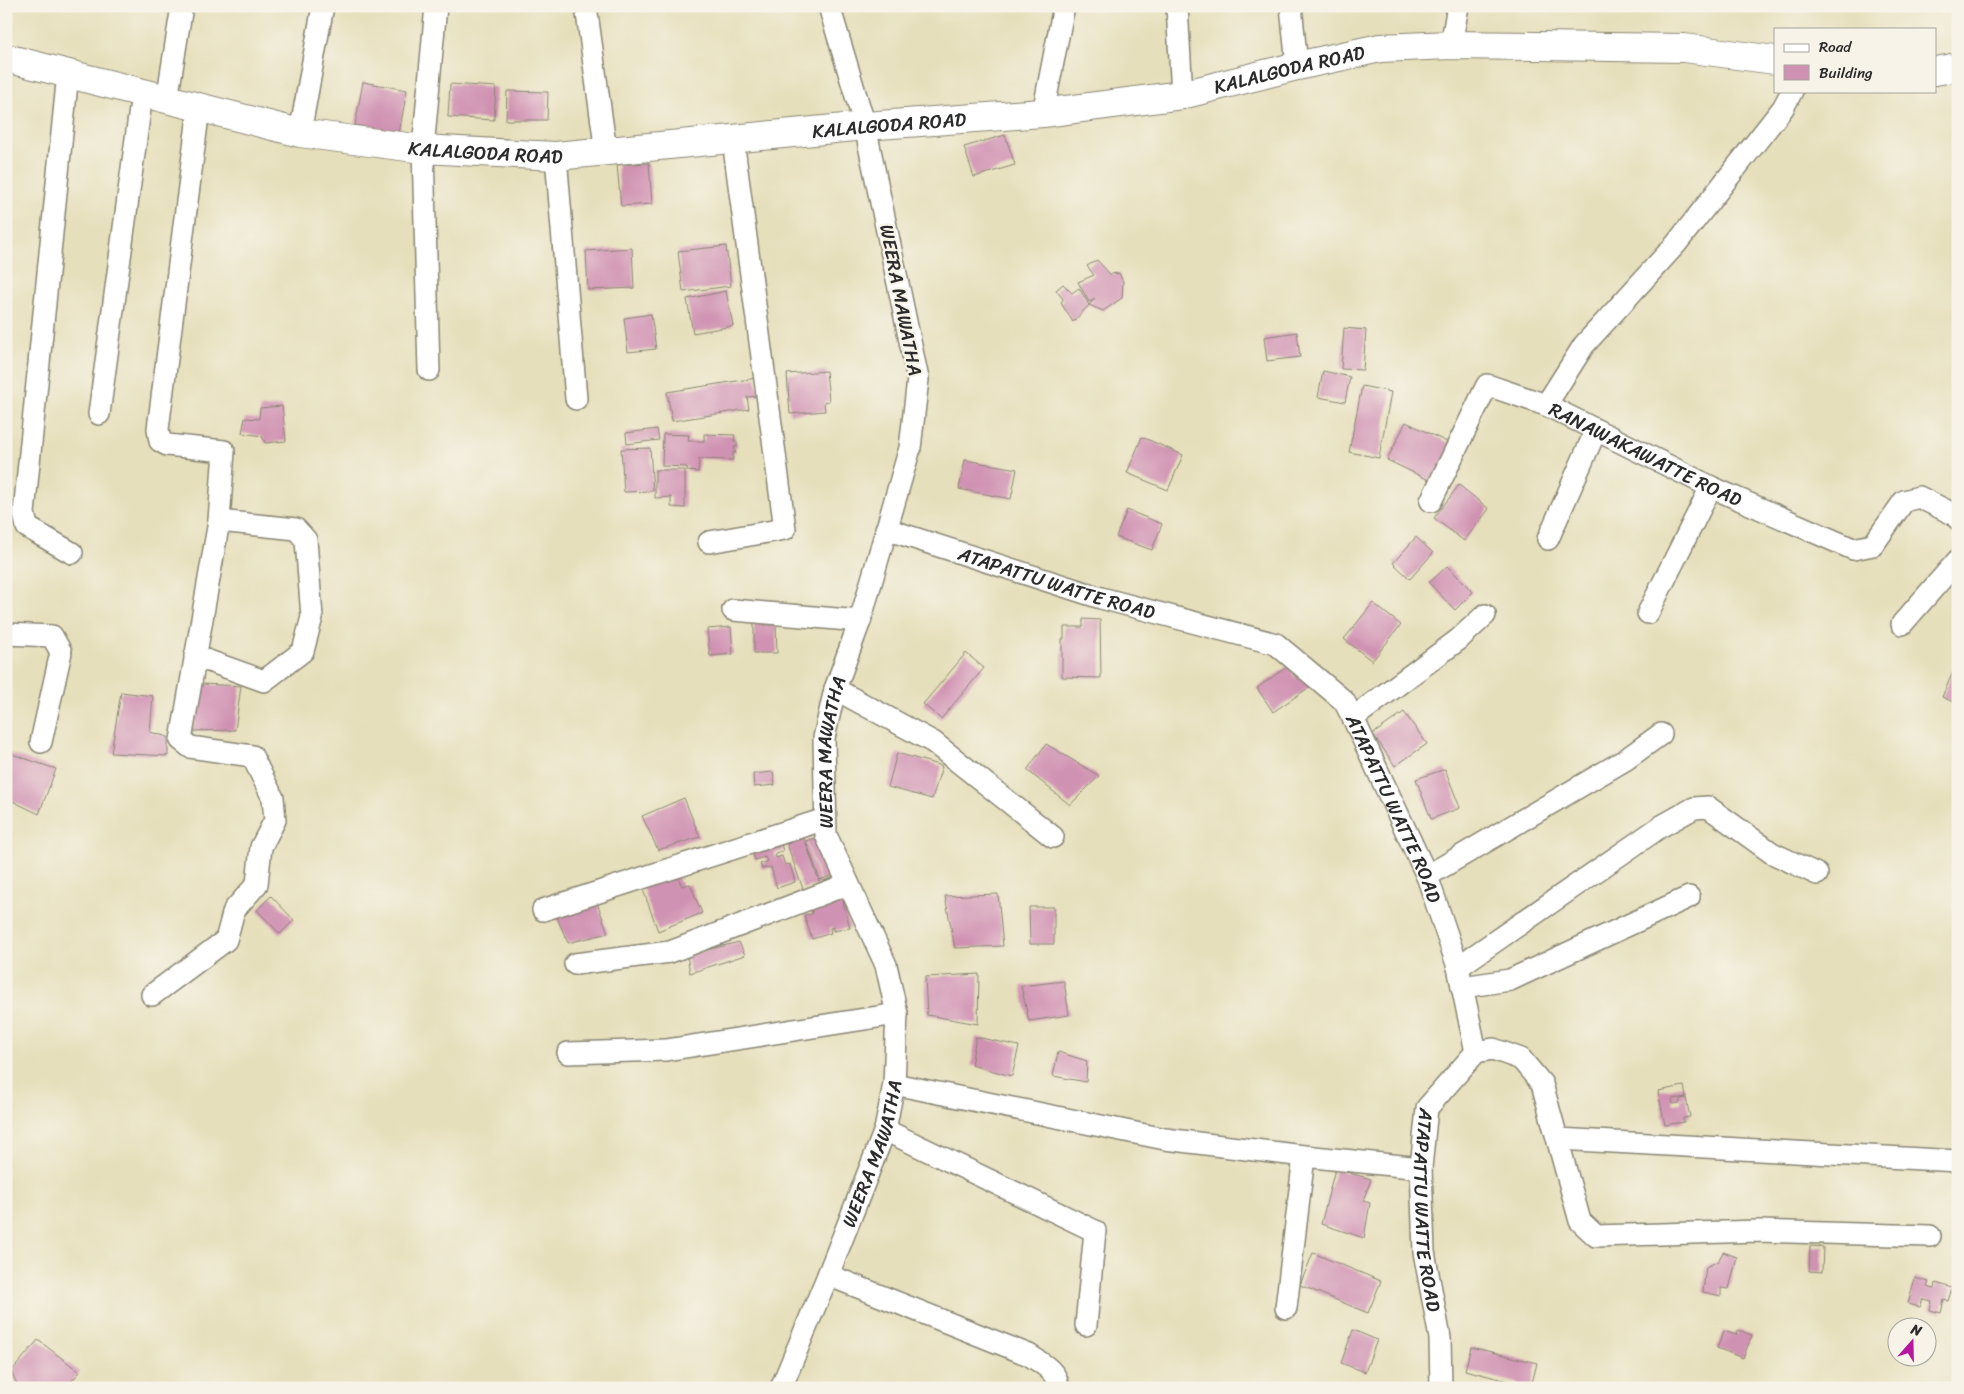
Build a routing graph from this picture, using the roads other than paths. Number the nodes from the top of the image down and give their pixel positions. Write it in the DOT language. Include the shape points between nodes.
graph roads {
  1 [pos="182,6"];
  2 [pos="323,6"];
  3 [pos="436,6"];
  4 [pos="586,6"];
  5 [pos="829,6"];
  6 [pos="1064,6"];
  7 [pos="1178,6"];
  8 [pos="1291,6"];
  9 [pos="1458,6"];
  10 [pos="1451,45"];
  11 [pos="6,58"];
  12 [pos="1774,60"];
  13 [pos="1297,66"];
  14 [pos="1958,67"];
  15 [pos="1936,71"];
  16 [pos="68,73"];
  17 [pos="1791,92"];
  18 [pos="1182,95"];
  19 [pos="154,97"];
  20 [pos="199,108"];
  21 [pos="1043,113"];
  22 [pos="865,126"];
  23 [pos="300,133"];
  24 [pos="733,140"];
  25 [pos="423,149"];
  26 [pos="606,152"];
  27 [pos="556,156"];
  28 [pos="429,370"];
  29 [pos="576,399"];
  30 [pos="1546,406"];
  31 [pos="99,414"];
  32 [pos="1596,430"];
  33 [pos="1711,486"];
  34 [pos="1432,501"];
  35 [pos="1958,519"];
  36 [pos="219,521"];
  37 [pos="886,529"];
  38 [pos="1548,539"];
  39 [pos="708,542"];
  40 [pos="72,553"];
  41 [pos="1958,560"];
  42 [pos="733,610"];
  43 [pos="1648,613"];
  44 [pos="1485,615"];
  45 [pos="860,621"];
  46 [pos="1902,624"];
  47 [pos="6,634"];
  48 [pos="195,656"];
  49 [pos="835,689"];
  50 [pos="1354,718"];
  51 [pos="1662,734"];
  52 [pos="41,742"];
  53 [pos="825,819"];
  54 [pos="1052,837"];
  55 [pos="1817,874"];
  56 [pos="1427,876"];
  57 [pos="848,884"];
  58 [pos="1688,897"];
  59 [pos="542,910"];
  60 [pos="575,964"];
  61 [pos="1460,977"];
  62 [pos="152,995"];
  63 [pos="897,1014"];
  64 [pos="1476,1052"];
  65 [pos="568,1053"];
  66 [pos="894,1084"];
  67 [pos="885,1130"];
  68 [pos="1558,1139"];
  69 [pos="1304,1156"];
  70 [pos="1958,1161"];
  71 [pos="1421,1168"];
  72 [pos="1930,1236"];
  73 [pos="828,1275"];
  74 [pos="1286,1308"];
  75 [pos="1086,1325"];
  76 [pos="781,1388"];
  77 [pos="1058,1388"];
  78 [pos="1441,1388"];
  1 -- 19 [label="street"];
  2 -- 23 [label="street"];
  3 -- 25 [label="street"];
  4 -- 26 [label="street"];
  5 -- 22 [label="street, WEERA MAWATHA"];
  6 -- 21 [label="street"];
  7 -- 18 [label="street"];
  8 -- 13 [label="street"];
  9 -- 10 [label="street"];
  10 -- 12 [label="street, KALALGODA ROAD" via="1684,48"];
  10 -- 13 [label="street, KALALGODA ROAD" via="1380,48"];
  11 -- 16 [label="street, KALALGODA ROAD"];
  13 -- 18 [label="street, KALALGODA ROAD"];
  14 -- 15 [label="street"];
  16 -- 19 [label="street, KALALGODA ROAD"];
  16 -- 40 [label="street" via="24,513 27,527"];
  17 -- 30 [label="street, RANAWAKAWATTE ROAD" via="1783,108 1676,244 1584,345"];
  18 -- 21 [label="street, KALALGODA ROAD"];
  19 -- 20 [label="street, KALALGODA ROAD"];
  19 -- 31 [label="street"];
  20 -- 23 [label="street, KALALGODA ROAD"];
  20 -- 36 [label="street" via="158,429 160,441 167,445 224,451"];
  21 -- 22 [label="street, KALALGODA ROAD"];
  22 -- 24 [label="street, KALALGODA ROAD"];
  22 -- 37 [label="street, WEERA MAWATHA" via="918,379 910,448"];
  23 -- 25 [label="street, KALALGODA ROAD"];
  24 -- 26 [label="street, KALALGODA ROAD"];
  24 -- 39 [label="street" via="785,529"];
  25 -- 27 [label="street, KALALGODA ROAD"];
  25 -- 28 [label="street"];
  26 -- 27 [label="street, KALALGODA ROAD"];
  27 -- 29 [label="street"];
  30 -- 32 [label="street, RANAWAKAWATTE ROAD"];
  30 -- 34 [label="street" via="1488,385"];
  32 -- 33 [label="street, RANAWAKAWATTE ROAD"];
  32 -- 38 [label="street"];
  33 -- 35 [label="street, RANAWAKAWATTE ROAD" via="1854,549 1873,545 1904,501 1920,497"];
  33 -- 43 [label="street"];
  36 -- 48 [label="street"];
  36 -- 48 [label="street" via="296,530 306,540 312,617 303,651 264,681"];
  37 -- 45 [label="street, WEERA MAWATHA"];
  37 -- 50 [label="street, ATAPATTU WATTE ROAD" via="1101,598 1276,644 1344,700"];
  41 -- 46 [label="street"];
  42 -- 45 [label="street"];
  44 -- 50 [label="street" via="1458,640"];
  45 -- 49 [label="street, WEERA MAWATHA"];
  47 -- 52 [label="street" via="52,636 61,652"];
  48 -- 62 [label="street" via="180,740 190,747 252,756 273,798 275,820 261,847 257,884 234,910 226,940"];
  49 -- 53 [label="street, WEERA MAWATHA" via="824,738"];
  49 -- 54 [label="street" via="933,742"];
  50 -- 56 [label="street, ATAPATTU WATTE ROAD"];
  51 -- 56 [label="street" via="1625,760"];
  53 -- 57 [label="street, WEERA MAWATHA" via="826,834"];
  53 -- 59 [label="street"];
  55 -- 61 [label="street" via="1772,853 1708,807 1694,808 1660,827"];
  56 -- 61 [label="street, ATAPATTU WATTE ROAD"];
  57 -- 60 [label="street" via="670,952"];
  57 -- 63 [label="street, WEERA MAWATHA" via="886,964"];
  58 -- 61 [label="street" via="1510,980"];
  61 -- 64 [label="street, ATAPATTU WATTE ROAD"];
  63 -- 65 [label="street" via="666,1050"];
  63 -- 66 [label="street, WEERA MAWATHA"];
  64 -- 68 [label="street" via="1493,1049 1521,1059 1542,1084"];
  64 -- 71 [label="street, ATAPATTU WATTE ROAD" via="1427,1108"];
  66 -- 67 [label="street, WEERA MAWATHA"];
  66 -- 69 [label="street" via="1165,1139"];
  67 -- 73 [label="street, WEERA MAWATHA"];
  67 -- 75 [label="street" via="1095,1231"];
  68 -- 70 [label="street"];
  68 -- 72 [label="street" via="1580,1220 1596,1236 1758,1231"];
  69 -- 71 [label="street"];
  69 -- 74 [label="street"];
  71 -- 78 [label="street, ATAPATTU WATTE ROAD" via="1424,1252 1440,1338"];
  73 -- 76 [label="street, WEERA MAWATHA"];
  73 -- 77 [label="street" via="1029,1355 1050,1370"];
}
